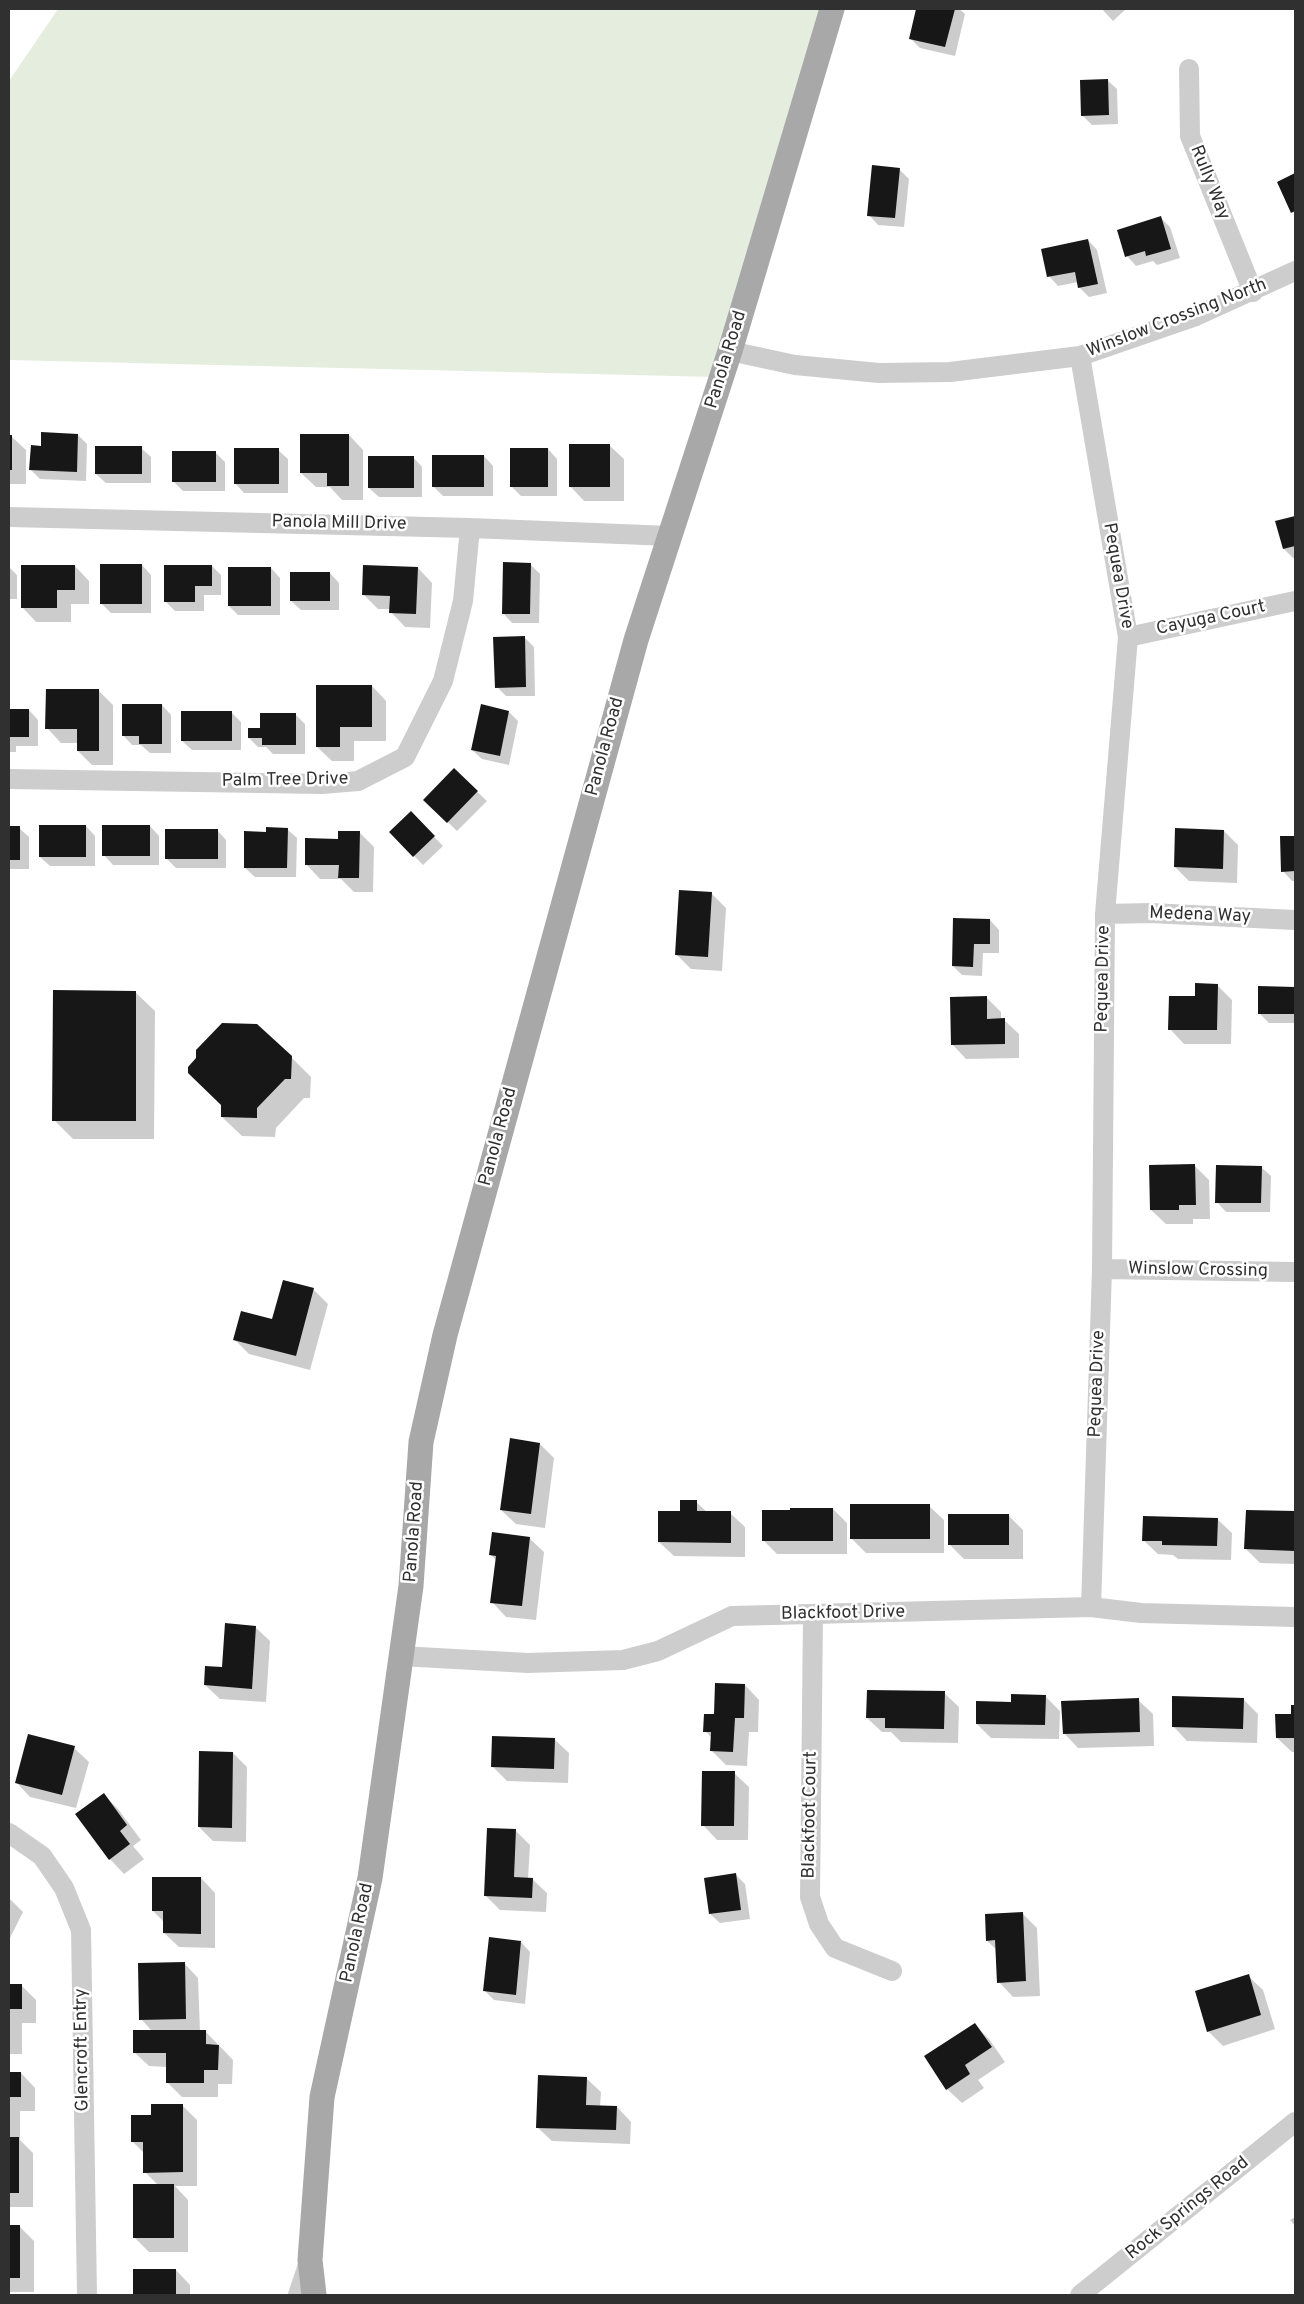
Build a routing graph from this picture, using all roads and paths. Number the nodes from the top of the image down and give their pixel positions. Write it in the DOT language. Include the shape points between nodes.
graph roads {
  1 [pos="832,9"];
  2 [pos="1189,69"];
  3 [pos="1295,271"];
  4 [pos="1253,292"];
  5 [pos="730,352"];
  6 [pos="1080,356"];
  7 [pos="9,517"];
  8 [pos="470,528"];
  9 [pos="670,536"];
  10 [pos="1295,601"];
  11 [pos="1128,637"];
  12 [pos="9,779"];
  13 [pos="1105,914"];
  14 [pos="1295,920"];
  15 [pos="1102,1269"];
  16 [pos="1295,1272"];
  17 [pos="1091,1607"];
  18 [pos="813,1614"];
  19 [pos="1295,1617"];
  20 [pos="400,1656"];
  21 [pos="9,1833"];
  22 [pos="892,1971"];
  23 [pos="1295,2122"];
  24 [pos="310,2260"];
  25 [pos="88,2295"];
  26 [pos="298,2295"];
  27 [pos="314,2295"];
  28 [pos="1080,2295"];
  1 -- 5 [label="main road, Panola Road"];
  2 -- 4 [label="street, Rully Way" via="1190,136"];
  3 -- 4 [label="street, Winslow Crossing North"];
  4 -- 6 [label="street, Winslow Crossing North" via="1196,316"];
  5 -- 6 [label="street, Winslow Crossing North" via="795,365 879,374 950,372"];
  5 -- 9 [label="main road, Panola Road"];
  6 -- 11 [label="street, Pequea Drive"];
  7 -- 8 [label="street, Panola Mill Drive"];
  8 -- 9 [label="street, Panola Mill Drive"];
  8 -- 12 [label="street, Palm Tree Drive" via="463,601 443,681 405,757 358,781 322,784"];
  9 -- 20 [label="main road, Panola Road" via="636,640 445,1335 422,1442 411,1586"];
  10 -- 11 [label="street, Cayuga Court"];
  11 -- 13 [label="street, Pequea Drive"];
  13 -- 14 [label="street, Medena Way"];
  13 -- 15 [label="street, Pequea Drive"];
  15 -- 16 [label="street, Winslow Crossing"];
  15 -- 17 [label="street, Pequea Drive"];
  17 -- 18 [label="street, Blackfoot Drive"];
  17 -- 19 [label="street, Blackfoot Drive" via="1141,1613"];
  18 -- 20 [label="street, Blackfoot Drive" via="732,1616 658,1651 623,1660 528,1663"];
  18 -- 22 [label="street, Blackfoot Court" via="810,1897 819,1924 835,1948"];
  20 -- 24 [label="main road, Panola Road" via="370,1878 322,2097"];
  21 -- 25 [label="street, Glencroft Entry" via="42,1856 64,1888 81,1930"];
  23 -- 28 [label="street, Rock Springs Road"];
  24 -- 26 [label="street"];
  24 -- 27 [label="main road, Panola Road"];
}
